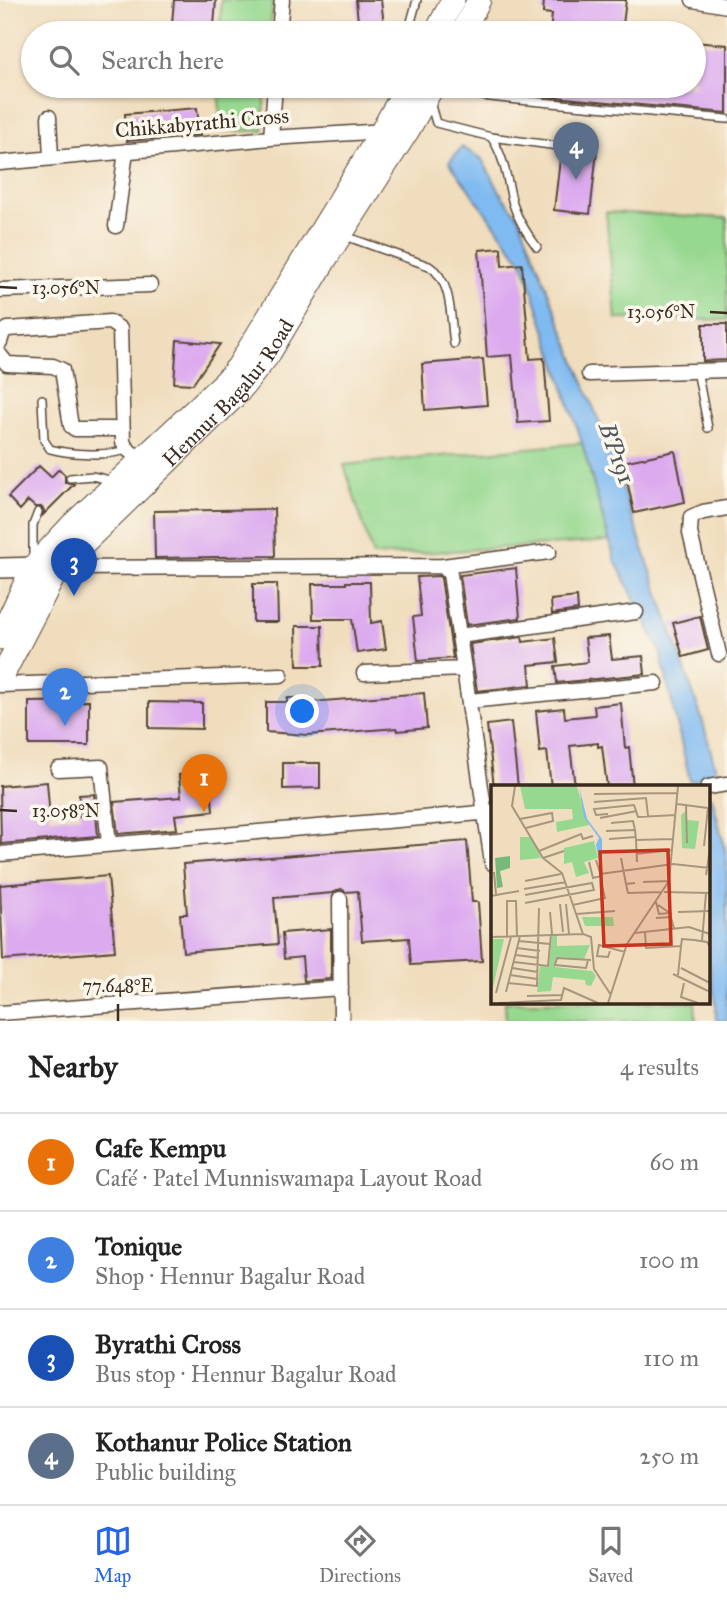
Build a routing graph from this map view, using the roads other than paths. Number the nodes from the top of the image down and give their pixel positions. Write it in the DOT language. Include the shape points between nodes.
graph roads {
  1 [pos="282,0"];
  2 [pos="417,0"];
  3 [pos="479,0"];
  4 [pos="693,0"];
  5 [pos="727,6"];
  6 [pos="280,21"];
  7 [pos="411,21"];
  8 [pos="468,21"];
  9 [pos="274,98"];
  10 [pos="417,98"];
  11 [pos="423,98"];
  12 [pos="430,98"];
  13 [pos="499,98"];
  14 [pos="508,99"];
  15 [pos="49,117"];
  16 [pos="727,119"];
  17 [pos="408,130"];
  18 [pos="382,131"];
  19 [pos="491,137"];
  20 [pos="271,138"];
  21 [pos="558,146"];
  22 [pos="126,151"];
  23 [pos="51,158"];
  24 [pos="0,163"];
  25 [pos="116,226"];
  26 [pos="341,234"];
  27 [pos="537,247"];
  28 [pos="150,285"];
  29 [pos="0,290"];
  30 [pos="0,342"];
  31 [pos="454,344"];
  32 [pos="0,355"];
  33 [pos="696,370"];
  34 [pos="727,370"];
  35 [pos="589,374"];
  36 [pos="42,400"];
  37 [pos="708,428"];
  38 [pos="122,429"];
  39 [pos="141,460"];
  40 [pos="70,478"];
  41 [pos="118,482"];
  42 [pos="727,508"];
  43 [pos="38,512"];
  44 [pos="549,552"];
  45 [pos="443,566"];
  46 [pos="33,567"];
  47 [pos="0,568"];
  48 [pos="58,568"];
  49 [pos="636,612"];
  50 [pos="459,636"];
  51 [pos="0,638"];
  52 [pos="719,654"];
  53 [pos="464,669"];
  54 [pos="364,673"];
  55 [pos="281,676"];
  56 [pos="0,680"];
  57 [pos="656,683"];
  58 [pos="0,685"];
  59 [pos="468,701"];
  60 [pos="58,769"];
  61 [pos="490,813"];
  62 [pos="491,838"];
  63 [pos="109,844"];
  64 [pos="0,855"];
  65 [pos="340,899"];
  66 [pos="341,988"];
  67 [pos="0,1013"];
  68 [pos="341,1021"];
  1 -- 6 [label="street"];
  2 -- 7 [label="lane"];
  3 -- 8 [label="main road"];
  4 -- 5 [label="street"];
  9 -- 20 [label="street"];
  10 -- 18 [label="main road, Hennur Bagalur Road"];
  11 -- 17 [label="main road, Hennur Bagalur Road"];
  12 -- 19 [label="lane" via="436,123"];
  13 -- 14 [label="lane"];
  14 -- 16 [label="lane"];
  15 -- 23 [label="street"];
  17 -- 18 [label="street, Chikkabyrathi Cross"];
  17 -- 26 [label="main road, Hennur Bagalur Road"];
  18 -- 20 [label="street, Chikkabyrathi Cross"];
  18 -- 39 [label="main road, Hennur Bagalur Road" via="238,367"];
  19 -- 21 [label="lane"];
  19 -- 27 [label="lane" via="500,150 514,206"];
  20 -- 22 [label="street, Chikkabyrathi Cross"];
  22 -- 23 [label="street, Chikkabyrathi Cross"];
  22 -- 25 [label="street"];
  23 -- 24 [label="street, Chikkabyrathi Cross"];
  26 -- 31 [label="lane" via="438,272 445,282"];
  26 -- 39 [label="main road, Hennur Bagalur Road" via="268,355 237,394"];
  28 -- 29 [label="street"];
  30 -- 38 [label="street" via="8,329 114,324 120,329"];
  32 -- 38 [label="street" via="7,364 62,370 75,429"];
  33 -- 34 [label="street"];
  33 -- 35 [label="street"];
  33 -- 37 [label="lane"];
  36 -- 39 [label="lane" via="44,440 50,449 117,453"];
  38 -- 39 [label="street" via="123,442"];
  39 -- 41 [label="main road, Hennur Bagalur Road"];
  39 -- 48 [label="main road, Hennur Bagalur Road"];
  40 -- 41 [label="lane" via="92,476"];
  41 -- 46 [label="main road, Hennur Bagalur Road"];
  42 -- 52 [label="street" via="691,517 690,533"];
  43 -- 46 [label="lane" via="33,525"];
  44 -- 45 [label="street"];
  45 -- 48 [label="street"];
  45 -- 50 [label="street" via="450,574"];
  46 -- 47 [label="main road"];
  46 -- 48 [label="main road"];
  46 -- 51 [label="main road, Hennur Bagalur Road"];
  48 -- 56 [label="main road, Hennur Bagalur Road"];
  49 -- 50 [label="street"];
  50 -- 53 [label="street"];
  53 -- 54 [label="street"];
  53 -- 59 [label="street"];
  55 -- 58 [label="street"];
  57 -- 59 [label="street"];
  59 -- 61 [label="street"];
  60 -- 63 [label="street" via="101,767"];
  61 -- 62 [label="street"];
  61 -- 63 [label="street"];
  63 -- 64 [label="street"];
  65 -- 66 [label="street"];
  66 -- 67 [label="street"];
  66 -- 68 [label="street"];
}
